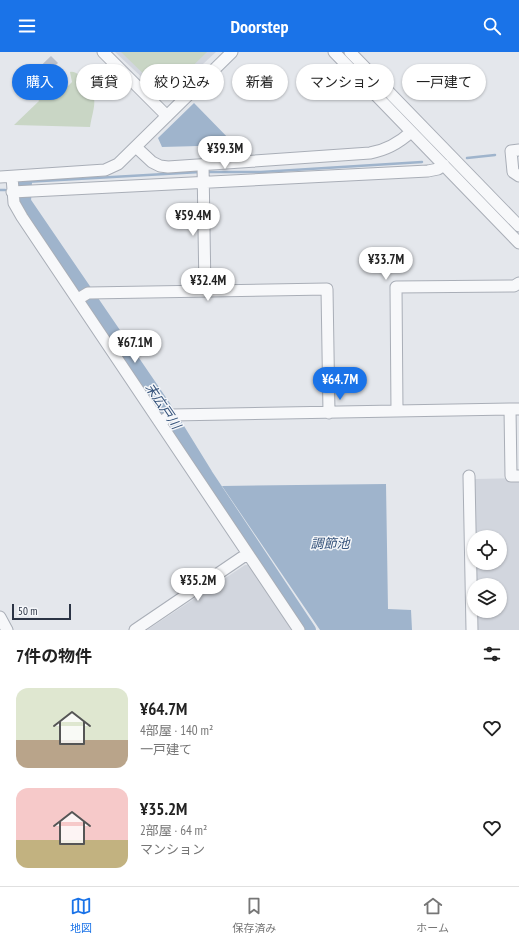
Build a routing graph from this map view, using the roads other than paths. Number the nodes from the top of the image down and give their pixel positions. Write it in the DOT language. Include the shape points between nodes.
graph roads {
  1 [pos="103,52"];
  2 [pos="232,52"];
  3 [pos="334,52"];
  4 [pos="350,52"];
  5 [pos="167,116"];
  6 [pos="411,132"];
  7 [pos="137,148"];
  8 [pos="519,150"];
  9 [pos="325,160"];
  10 [pos="274,163"];
  11 [pos="444,165"];
  12 [pos="204,167"];
  13 [pos="325,176"];
  14 [pos="519,176"];
  15 [pos="0,177"];
  16 [pos="12,177"];
  17 [pos="274,179"];
  18 [pos="204,182"];
  19 [pos="12,192"];
  20 [pos="519,226"];
  21 [pos="519,243"];
  22 [pos="519,284"];
  23 [pos="205,291"];
  24 [pos="82,296"];
  25 [pos="515,409"];
  26 [pos="397,411"];
  27 [pos="329,413"];
  28 [pos="166,418"];
  29 [pos="469,476"];
  30 [pos="519,476"];
  31 [pos="247,554"];
  32 [pos="0,617"];
  33 [pos="7,630"];
  34 [pos="135,630"];
  35 [pos="299,630"];
  36 [pos="472,630"];
  1 -- 5 [label="street"];
  2 -- 5 [label="street"];
  3 -- 6 [label="street"];
  4 -- 20 [label="street"];
  5 -- 7 [label="street"];
  6 -- 9 [label="street" via="383,150"];
  6 -- 11 [label="street"];
  7 -- 12 [label="street" via="160,166"];
  7 -- 16 [label="street" via="118,164 105,170"];
  8 -- 14 [label="street" via="511,151 513,172"];
  9 -- 10 [label="street"];
  9 -- 13 [label="street"];
  10 -- 12 [label="street"];
  10 -- 17 [label="street"];
  11 -- 13 [label="street" via="428,171"];
  11 -- 21 [label="street"];
  12 -- 18 [label="street"];
  13 -- 17 [label="street"];
  15 -- 16 [label="street"];
  16 -- 19 [label="street"];
  17 -- 18 [label="street"];
  18 -- 19 [label="street"];
  18 -- 23 [label="street"];
  19 -- 24 [label="street" via="14,203 22,217"];
  22 -- 26 [label="street" via="396,287"];
  23 -- 24 [label="street"];
  23 -- 27 [label="street" via="327,288"];
  24 -- 28 [label="street"];
  25 -- 26 [label="street"];
  25 -- 30 [label="street" via="511,476"];
  26 -- 27 [label="street"];
  27 -- 28 [label="street"];
  28 -- 31 [label="street"];
  29 -- 36 [label="street"];
  31 -- 34 [label="street"];
  31 -- 35 [label="street"];
  32 -- 33 [label="street"];
}
